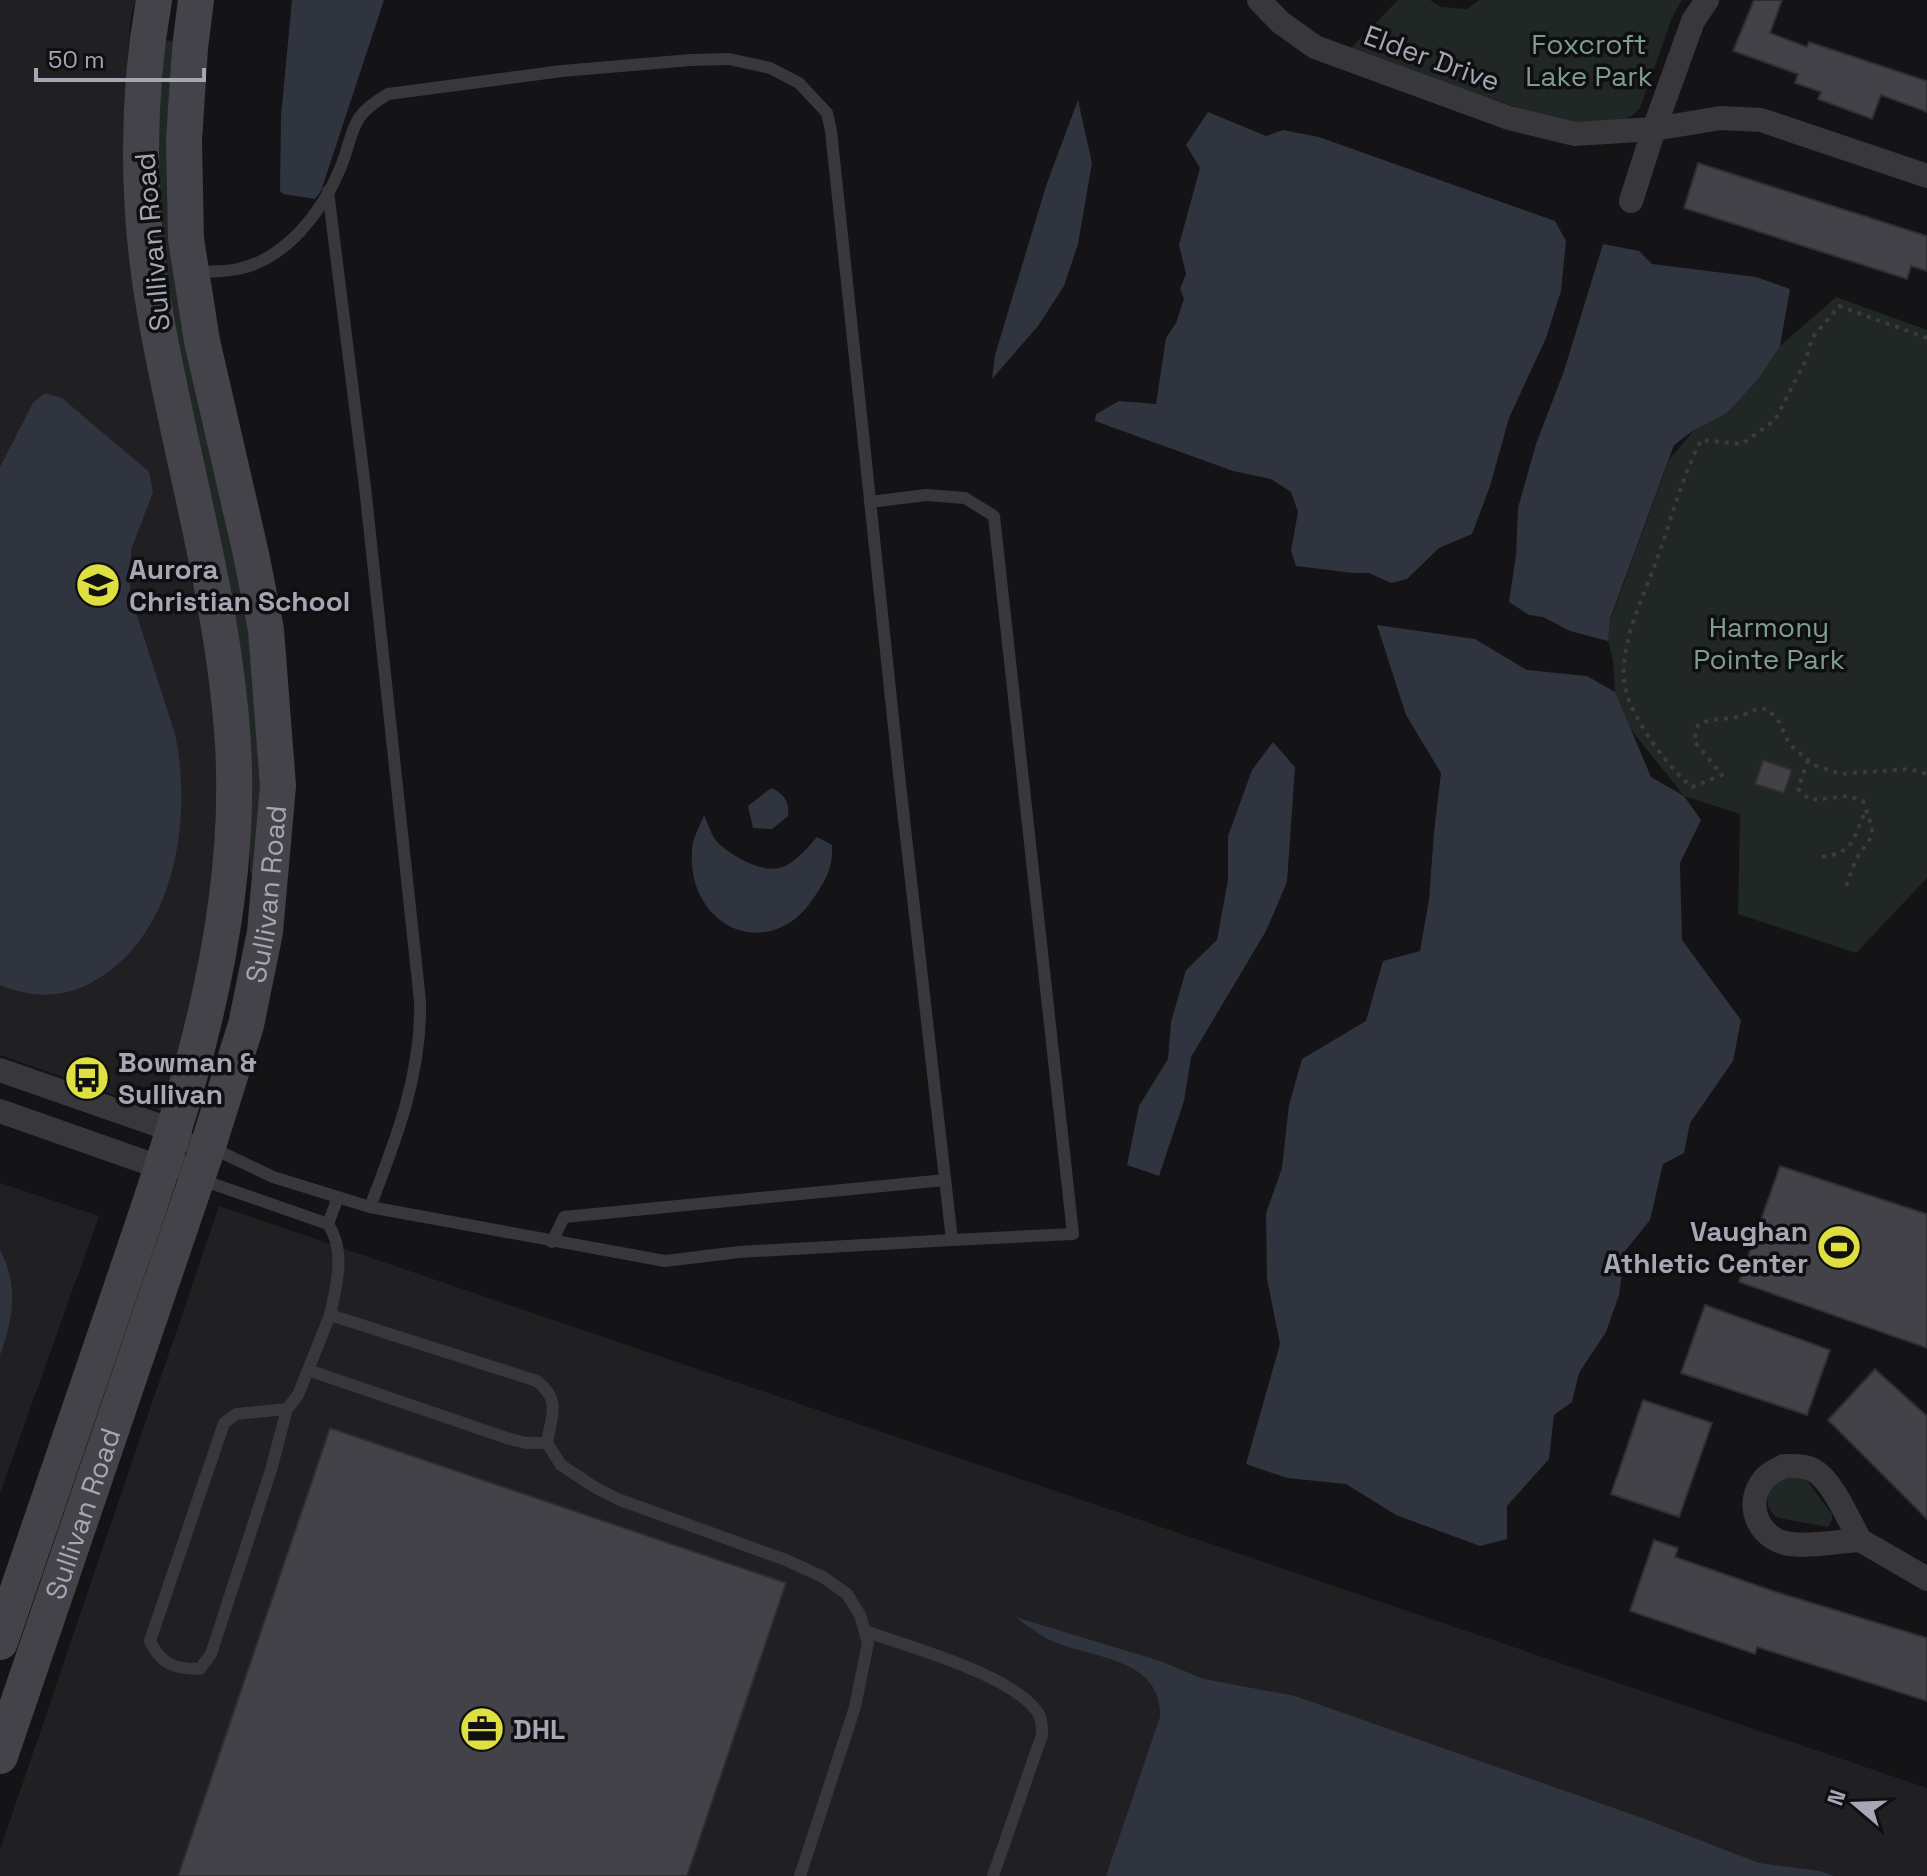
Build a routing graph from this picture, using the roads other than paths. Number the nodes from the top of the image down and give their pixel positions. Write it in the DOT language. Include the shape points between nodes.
graph roads {
  1 [pos="154,0"];
  2 [pos="196,0"];
  3 [pos="1259,0"];
  4 [pos="1707,0"];
  5 [pos="1654,129"];
  6 [pos="1927,176"];
  7 [pos="328,191"];
  8 [pos="1631,201"];
  9 [pos="191,273"];
  10 [pos="870,502"];
  11 [pos="0,1070"];
  12 [pos="0,1111"];
  13 [pos="175,1131"];
  14 [pos="202,1163"];
  15 [pos="162,1168"];
  16 [pos="945,1180"];
  17 [pos="338,1197"];
  18 [pos="370,1207"];
  19 [pos="328,1224"];
  20 [pos="952,1240"];
  21 [pos="552,1242"];
  22 [pos="330,1315"];
  23 [pos="308,1370"];
  24 [pos="287,1409"];
  25 [pos="547,1443"];
  26 [pos="1860,1540"];
  27 [pos="1927,1579"];
  28 [pos="865,1631"];
  29 [pos="0,1642"];
  30 [pos="0,1756"];
  31 [pos="800,1876"];
  32 [pos="993,1876"];
  1 -- 13 [label="street, Sullivan Road" via="144,80 146,236 154,309 218,610 233,745 227,903 210,1000"];
  2 -- 9 [label="street, Sullivan Road" via="184,140"];
  3 -- 5 [label="street, Elder Drive" via="1315,47 1509,118 1575,134"];
  4 -- 5 [label="street" via="1693,21"];
  5 -- 6 [label="street, Elder Drive" via="1721,118 1761,120"];
  5 -- 8 [label="street"];
  7 -- 9 [label="lane" via="298,237 266,257 240,269"];
  7 -- 10 [label="lane" via="352,127 388,94 691,60 729,59 770,68 799,83 827,113 831,131"];
  7 -- 18 [label="lane" via="420,1001 418,1055"];
  9 -- 14 [label="street, Sullivan Road" via="266,630 278,786 262,948 246,1025"];
  10 -- 16 [label="lane"];
  10 -- 20 [label="lane" via="926,495 965,498 994,516 996,531 1073,1234"];
  11 -- 13 [label="street"];
  12 -- 15 [label="street"];
  13 -- 14 [label="street"];
  13 -- 15 [label="street, Sullivan Road"];
  14 -- 15 [label="street"];
  14 -- 17 [label="lane"];
  14 -- 19 [label="lane"];
  14 -- 30 [label="street, Sullivan Road"];
  15 -- 29 [label="street, Sullivan Road"];
  16 -- 20 [label="lane"];
  16 -- 21 [label="lane" via="564,1217"];
  17 -- 18 [label="lane"];
  17 -- 19 [label="lane"];
  18 -- 21 [label="lane"];
  19 -- 22 [label="lane" via="339,1248"];
  20 -- 21 [label="lane" via="665,1261"];
  22 -- 23 [label="lane"];
  22 -- 25 [label="lane" via="537,1381 551,1392 554,1405"];
  23 -- 24 [label="lane"];
  23 -- 25 [label="lane" via="510,1439"];
  24 -- 24 [label="lane" via="236,1414 224,1423 150,1641 166,1664 200,1669 211,1654"];
  25 -- 28 [label="lane" via="561,1465 620,1500 823,1577 847,1594"];
  26 -- 27 [label="street"];
  28 -- 31 [label="lane" via="868,1643 855,1707"];
  28 -- 32 [label="lane" via="998,1680 1025,1698 1040,1717 1042,1735"];
}
